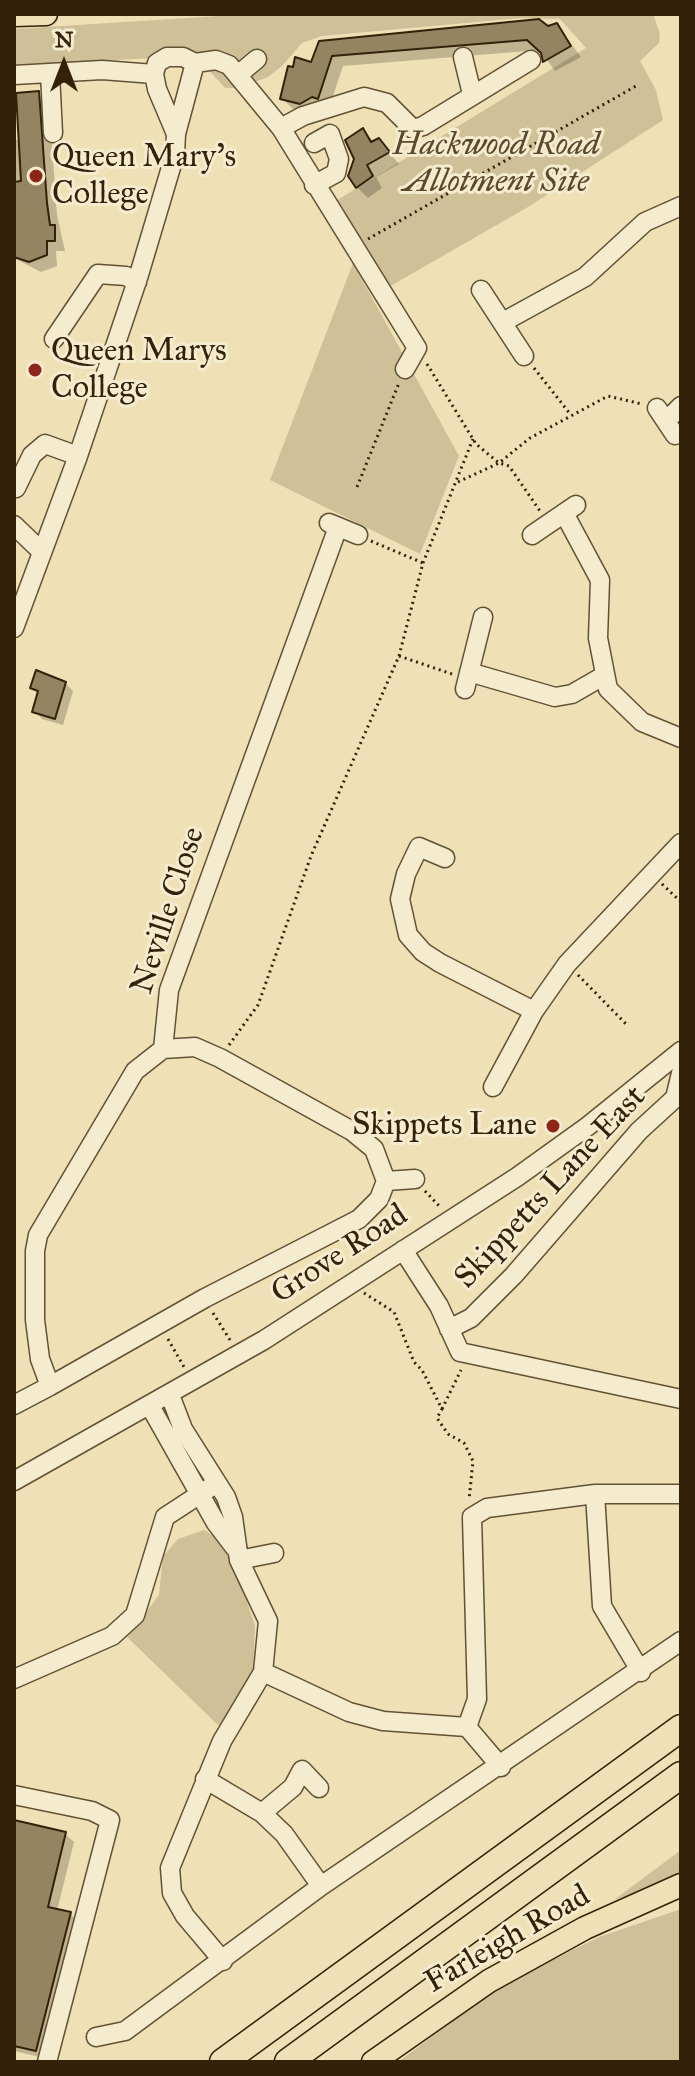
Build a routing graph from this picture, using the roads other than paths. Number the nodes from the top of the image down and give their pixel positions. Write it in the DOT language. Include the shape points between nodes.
graph roads {
  1 [pos="46,14"];
  2 [pos="14,15"];
  3 [pos="463,57"];
  4 [pos="257,59"];
  5 [pos="531,60"];
  6 [pos="195,63"];
  7 [pos="50,73"];
  8 [pos="154,74"];
  9 [pos="239,74"];
  10 [pos="14,75"];
  11 [pos="472,94"];
  12 [pos="281,128"];
  13 [pos="53,133"];
  14 [pos="176,134"];
  15 [pos="314,143"];
  16 [pos="314,185"];
  17 [pos="681,206"];
  18 [pos="137,282"];
  19 [pos="481,290"];
  20 [pos="503,322"];
  21 [pos="54,339"];
  22 [pos="524,356"];
  23 [pos="405,369"];
  24 [pos="681,406"];
  25 [pos="666,421"];
  26 [pos="78,456"];
  27 [pos="15,493"];
  28 [pos="14,525"];
  29 [pos="358,535"];
  30 [pos="532,535"];
  31 [pos="42,552"];
  32 [pos="18,605"];
  33 [pos="483,617"];
  34 [pos="14,628"];
  35 [pos="605,675"];
  36 [pos="681,738"];
  37 [pos="681,843"];
  38 [pos="445,858"];
  39 [pos="534,1011"];
  40 [pos="163,1049"];
  41 [pos="681,1051"];
  42 [pos="681,1073"];
  43 [pos="493,1087"];
  44 [pos="415,1179"];
  45 [pos="386,1181"];
  46 [pos="403,1250"];
  47 [pos="449,1329"];
  48 [pos="50,1386"];
  49 [pos="170,1395"];
  50 [pos="681,1399"];
  51 [pos="14,1405"];
  52 [pos="150,1406"];
  53 [pos="14,1481"];
  54 [pos="208,1488"];
  55 [pos="595,1494"];
  56 [pos="681,1494"];
  57 [pos="274,1553"];
  58 [pos="238,1556"];
  59 [pos="681,1641"];
  60 [pos="263,1672"];
  61 [pos="641,1672"];
  62 [pos="14,1679"];
  63 [pos="467,1727"];
  64 [pos="681,1728"];
  65 [pos="501,1767"];
  66 [pos="681,1775"];
  67 [pos="205,1779"];
  68 [pos="319,1788"];
  69 [pos="14,1795"];
  70 [pos="262,1813"];
  71 [pos="681,1885"];
  72 [pos="321,1886"];
  73 [pos="223,1961"];
  74 [pos="96,2037"];
  75 [pos="47,2062"];
  76 [pos="223,2062"];
  77 [pos="288,2062"];
  78 [pos="373,2062"];
  1 -- 2 [label="main road"];
  3 -- 11 [label="street"];
  4 -- 9 [label="street"];
  5 -- 11 [label="street"];
  6 -- 8 [label="street" via="167,57 157,63"];
  6 -- 9 [label="street" via="216,60"];
  6 -- 14 [label="street"];
  7 -- 8 [label="street"];
  7 -- 10 [label="street"];
  7 -- 13 [label="street"];
  8 -- 14 [label="street"];
  9 -- 12 [label="street"];
  11 -- 12 [label="street" via="413,129 387,103 364,97"];
  12 -- 16 [label="street"];
  14 -- 18 [label="street" via="175,154"];
  15 -- 16 [label="street" via="330,134 339,159 336,173"];
  16 -- 23 [label="street" via="417,348"];
  17 -- 20 [label="street" via="645,222 585,277"];
  18 -- 21 [label="street" via="98,274"];
  18 -- 26 [label="street"];
  19 -- 20 [label="street"];
  20 -- 22 [label="street"];
  24 -- 25 [label="street"];
  26 -- 27 [label="street" via="39,438"];
  26 -- 31 [label="street"];
  28 -- 31 [label="street"];
  29 -- 40 [label="street, Neville Close" via="334,525 169,990"];
  30 -- 35 [label="street" via="563,514 600,580 598,638"];
  31 -- 32 [label="street"];
  32 -- 34 [label="street"];
  33 -- 35 [label="street" via="467,680 555,697 572,694"];
  35 -- 36 [label="street" via="608,689 630,713"];
  37 -- 39 [label="street" via="567,964"];
  38 -- 39 [label="street" via="419,847 406,874 400,899 408,935 440,963"];
  39 -- 43 [label="street"];
  40 -- 45 [label="street" via="195,1047 352,1131 374,1149"];
  40 -- 48 [label="street" via="135,1071 38,1235 35,1320"];
  41 -- 46 [label="street, Grove Road" via="555,1150"];
  42 -- 47 [label="street, Skippetts Lane East" via="675,1098 639,1131 514,1275 471,1318"];
  44 -- 45 [label="street"];
  45 -- 48 [label="street" via="379,1199 359,1219"];
  46 -- 47 [label="street, Skippetts Lane East"];
  46 -- 49 [label="street, Grove Road"];
  47 -- 50 [label="street, Skippetts Lane East" via="460,1352 469,1355"];
  48 -- 51 [label="street"];
  49 -- 52 [label="street, Grove Road"];
  49 -- 54 [label="street"];
  52 -- 53 [label="street, Grove Road"];
  52 -- 54 [label="street"];
  54 -- 58 [label="street" via="216,1523"];
  54 -- 62 [label="street" via="165,1517 135,1615 112,1636"];
  55 -- 56 [label="street"];
  55 -- 61 [label="street" via="602,1606"];
  55 -- 63 [label="street" via="487,1508 472,1517 477,1699"];
  57 -- 58 [label="street"];
  58 -- 60 [label="street" via="268,1621"];
  59 -- 61 [label="street"];
  60 -- 63 [label="street" via="349,1712 383,1721"];
  60 -- 67 [label="street"];
  61 -- 65 [label="street"];
  63 -- 65 [label="street"];
  64 -- 76 [label="highway"];
  65 -- 72 [label="street"];
  66 -- 77 [label="highway"];
  67 -- 70 [label="street"];
  67 -- 73 [label="street" via="170,1868 172,1893"];
  68 -- 70 [label="street" via="302,1770 293,1787"];
  69 -- 75 [label="street" via="92,1811 110,1820"];
  70 -- 72 [label="street"];
  71 -- 78 [label="main road, Farleigh Road" via="585,1928 489,1981"];
  72 -- 73 [label="street"];
  73 -- 74 [label="street" via="125,2031"];
}
